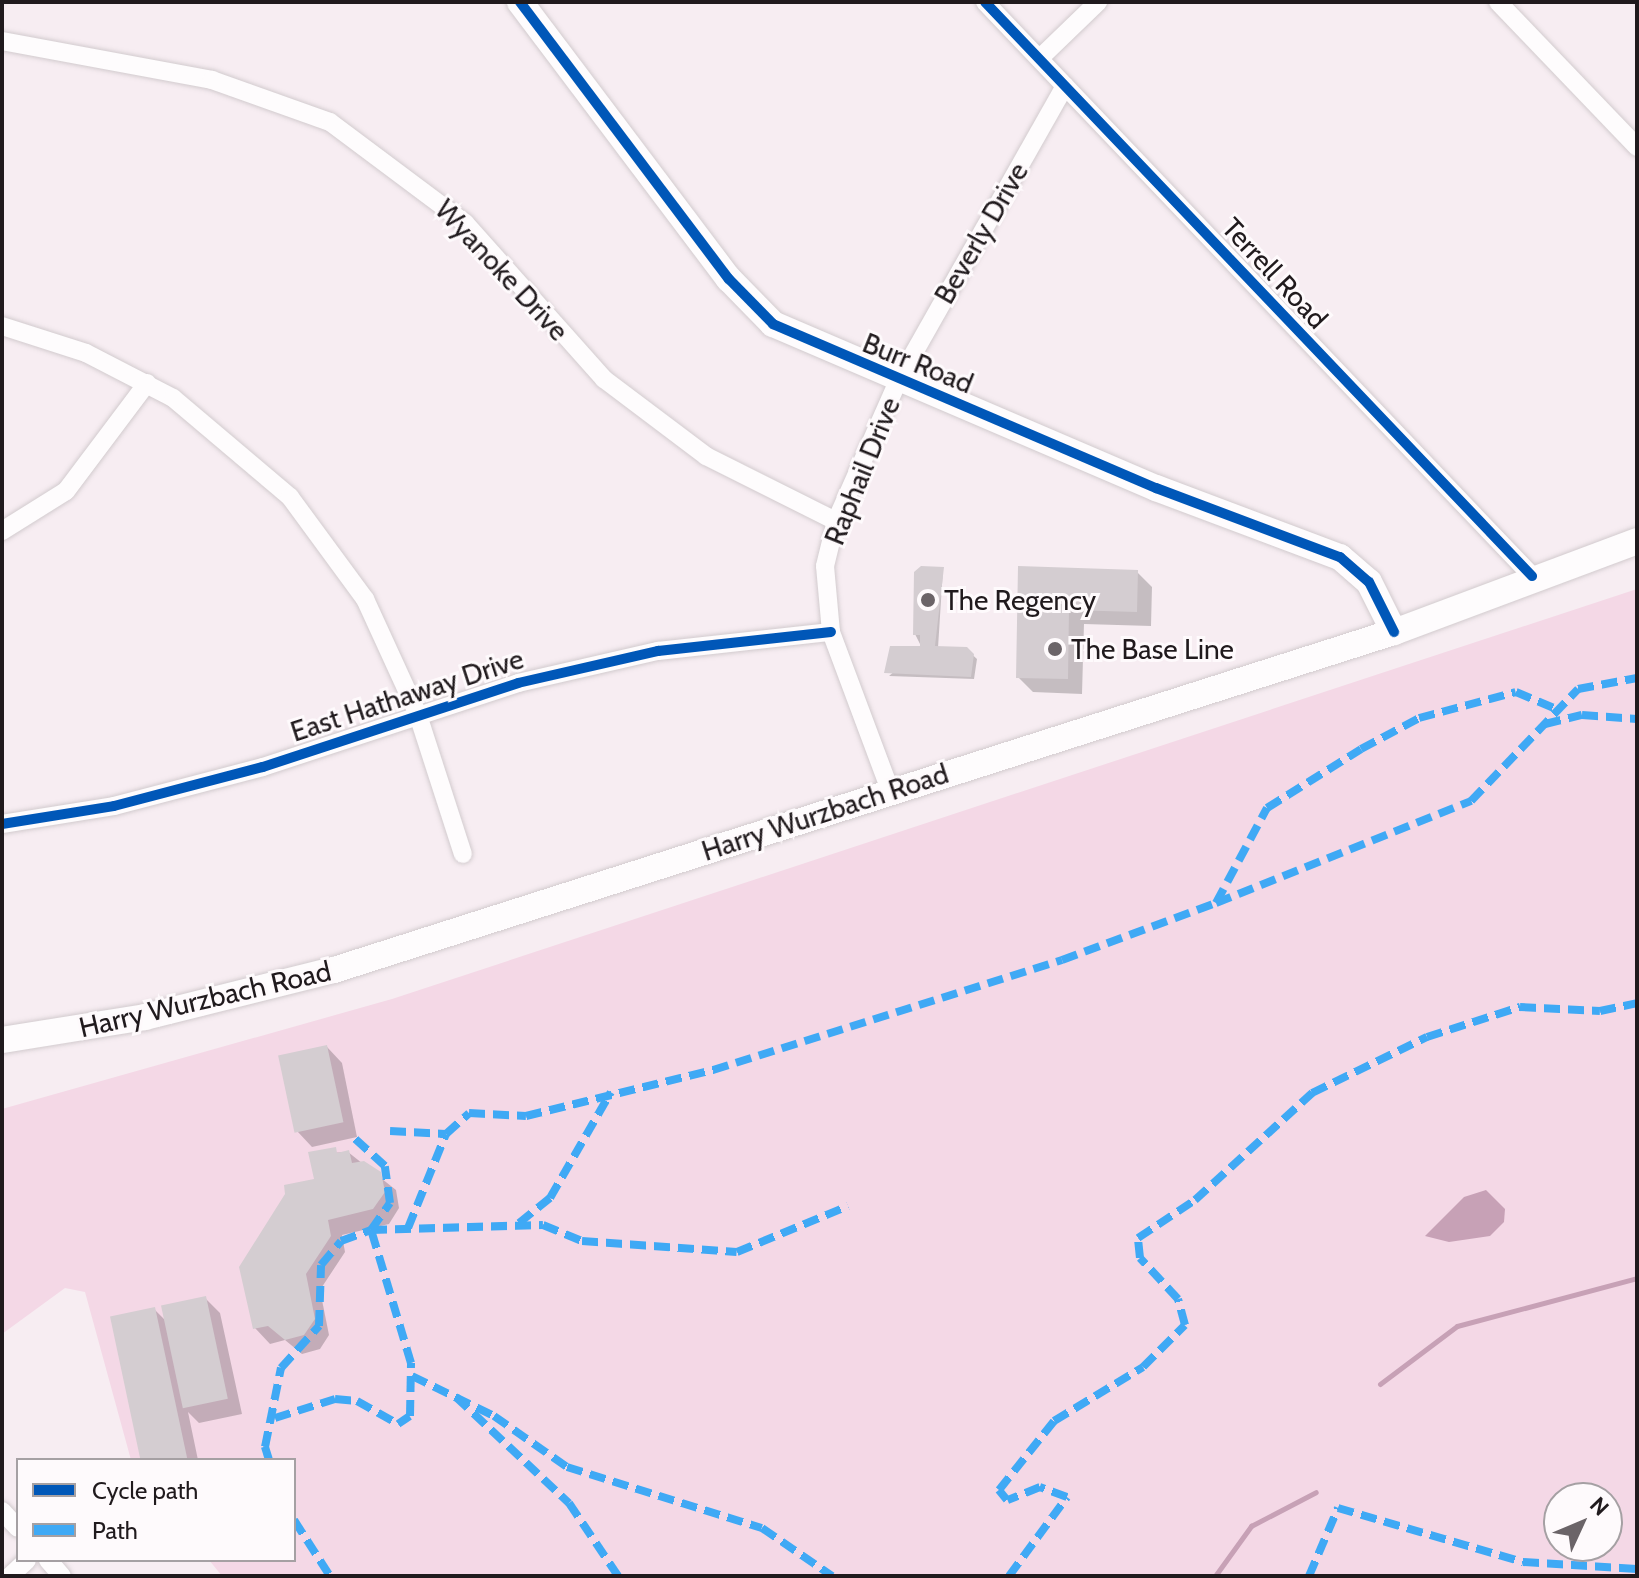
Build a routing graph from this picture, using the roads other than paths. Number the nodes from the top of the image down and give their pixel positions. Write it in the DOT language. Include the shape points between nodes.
graph roads {
  1 [pos="520,2"];
  2 [pos="985,2"];
  3 [pos="1098,2"];
  4 [pos="1498,2"];
  5 [pos="2,41"];
  6 [pos="1040,58"];
  7 [pos="1065,86"];
  8 [pos="1637,147"];
  9 [pos="2,326"];
  10 [pos="898,381"];
  11 [pos="147,383"];
  12 [pos="836,521"];
  13 [pos="2,531"];
  14 [pos="1637,541"];
  15 [pos="1532,576"];
  16 [pos="831,632"];
  17 [pos="1394,632"];
  18 [pos="418,715"];
  19 [pos="890,790"];
  20 [pos="2,824"];
  21 [pos="463,854"];
  22 [pos="2,1040"];
  23 [pos="2,1511"];
  24 [pos="16,1526"];
  25 [pos="25,1562"];
  26 [pos="10,1576"];
  1 -- 10 [label="main road, Burr Road" via="759,312 789,334"];
  2 -- 6 [label="street, Terrell Road"];
  3 -- 6 [label="street"];
  4 -- 8 [label="street"];
  5 -- 12 [label="street, Wyanoke Drive" via="212,80 330,122 465,223 604,379 706,456"];
  6 -- 7 [label="street, Terrell Road"];
  7 -- 10 [label="street, Beverly Drive"];
  7 -- 15 [label="street, Terrell Road"];
  9 -- 11 [label="street"];
  10 -- 12 [label="street, Raphail Drive"];
  10 -- 17 [label="main road, Burr Road" via="1340,557 1369,582"];
  11 -- 13 [label="street" via="66,491"];
  11 -- 18 [label="street" via="245,452 320,534 365,599"];
  12 -- 16 [label="street, Raphail Drive" via="825,566"];
  14 -- 15 [label="main road, Harry Wurzbach Road"];
  15 -- 17 [label="main road, Harry Wurzbach Road"];
  16 -- 18 [label="street, East Hathaway Drive" via="658,651 518,683"];
  16 -- 19 [label="street, Raphail Drive"];
  17 -- 19 [label="main road, Harry Wurzbach Road"];
  18 -- 20 [label="street, East Hathaway Drive" via="202,784"];
  18 -- 21 [label="street"];
  19 -- 22 [label="main road, Harry Wurzbach Road" via="334,970 145,1017"];
  23 -- 24 [label="street"];
  25 -- 26 [label="street"];
}
